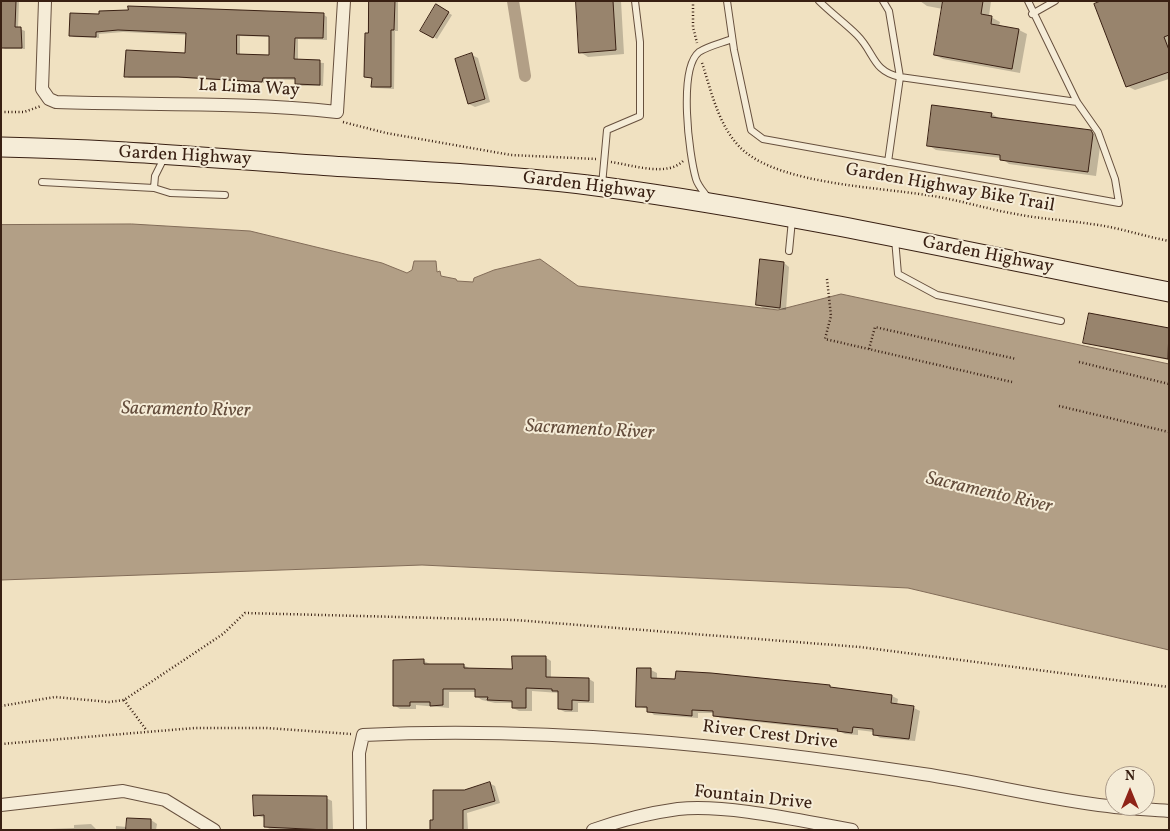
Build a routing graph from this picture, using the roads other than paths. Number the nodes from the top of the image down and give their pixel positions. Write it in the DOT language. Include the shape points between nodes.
graph roads {
  1 [pos="45,1"];
  2 [pos="344,1"];
  3 [pos="635,1"];
  4 [pos="727,1"];
  5 [pos="818,1"];
  6 [pos="883,1"];
  7 [pos="1028,1"];
  8 [pos="1055,1"];
  9 [pos="1032,14"];
  10 [pos="732,40"];
  11 [pos="900,77"];
  12 [pos="1077,102"];
  13 [pos="1,148"];
  14 [pos="166,155"];
  15 [pos="888,162"];
  16 [pos="42,182"];
  17 [pos="602,187"];
  18 [pos="154,188"];
  19 [pos="225,195"];
  20 [pos="712,204"];
  21 [pos="793,219"];
  22 [pos="895,238"];
  23 [pos="789,251"];
  24 [pos="1169,292"];
  25 [pos="1061,321"];
  26 [pos="1,805"];
  27 [pos="1169,811"];
  28 [pos="792,825"];
  29 [pos="214,830"];
  30 [pos="360,830"];
  31 [pos="593,830"];
  32 [pos="852,830"];
  1 -- 2 [label="street, La Lima Way" via="42,88 46,102 170,102 337,112"];
  3 -- 17 [label="lane" via="640,42 640,116 607,130"];
  4 -- 10 [label="lane"];
  5 -- 11 [label="lane" via="858,36 874,63 888,74"];
  6 -- 11 [label="lane" via="889,11"];
  7 -- 9 [label="lane"];
  8 -- 9 [label="lane"];
  9 -- 12 [label="lane"];
  10 -- 15 [label="lane" via="751,130 763,139"];
  10 -- 20 [label="lane" via="699,52 688,70 686,94 691,154 697,181"];
  11 -- 12 [label="lane"];
  11 -- 15 [label="lane"];
  12 -- 15 [label="lane" via="1098,132 1115,179 1119,203"];
  13 -- 14 [label="main road, Garden Highway"];
  14 -- 17 [label="main road, Garden Highway" via="522,178"];
  14 -- 18 [label="lane" via="155,176"];
  16 -- 18 [label="lane"];
  17 -- 20 [label="main road, Garden Highway"];
  18 -- 19 [label="lane" via="170,193"];
  20 -- 21 [label="main road, Garden Highway"];
  21 -- 22 [label="main road, Garden Highway"];
  21 -- 23 [label="lane"];
  22 -- 24 [label="main road, Garden Highway"];
  22 -- 25 [label="lane" via="898,274 937,295"];
  26 -- 29 [label="street" via="123,791 165,800"];
  27 -- 30 [label="street, River Crest Drive" via="1107,806 916,773 698,745 515,735 363,735 359,753"];
  28 -- 31 [label="street, Fountain Drive" via="720,810 680,809 648,814"];
  28 -- 32 [label="street, Fountain Drive"];
}
